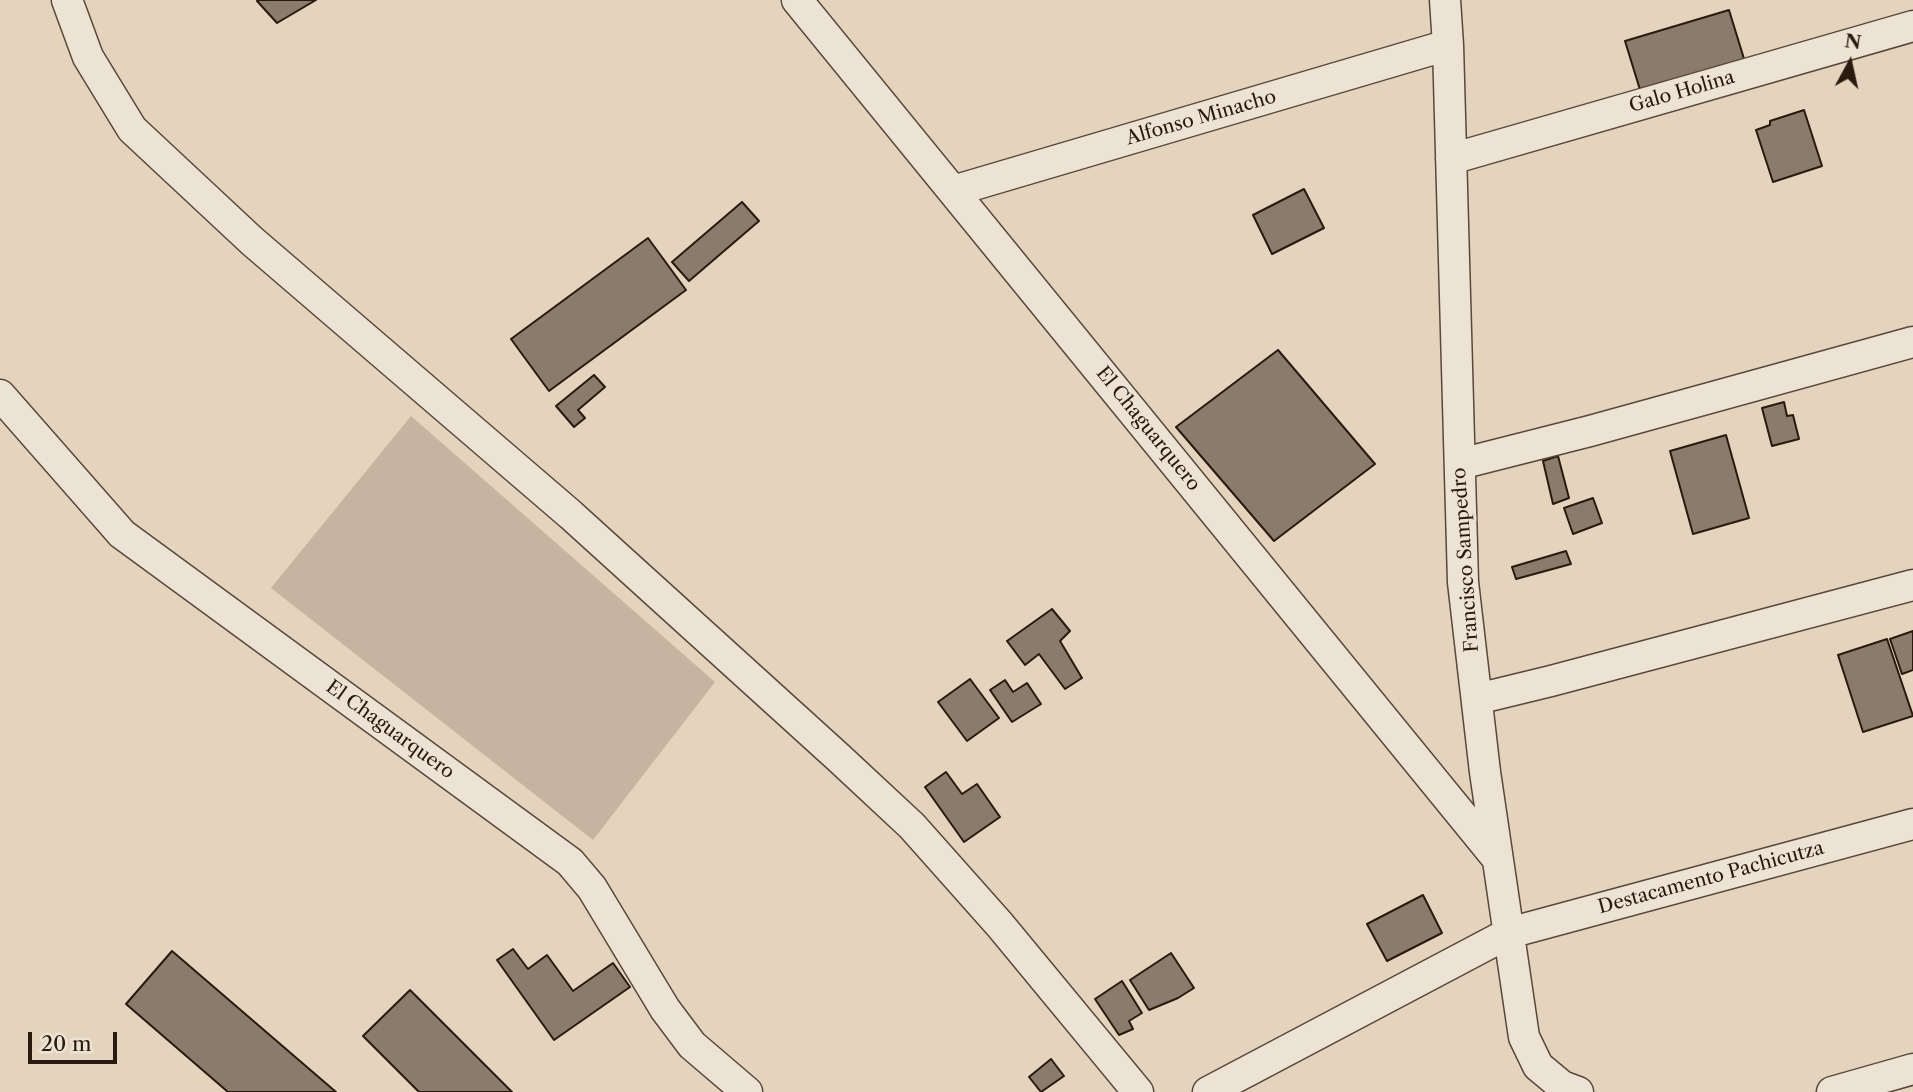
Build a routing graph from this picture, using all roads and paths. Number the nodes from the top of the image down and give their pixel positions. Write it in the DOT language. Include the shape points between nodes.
graph roads {
  1 [pos="67,0"];
  2 [pos="797,0"];
  3 [pos="1445,0"];
  4 [pos="1913,26"];
  5 [pos="1448,45"];
  6 [pos="1451,159"];
  7 [pos="953,191"];
  8 [pos="1913,342"];
  9 [pos="0,395"];
  10 [pos="1460,464"];
  11 [pos="1913,585"];
  12 [pos="1477,699"];
  13 [pos="1913,824"];
  14 [pos="1497,858"];
  15 [pos="1509,933"];
  16 [pos="1913,1069"];
  17 [pos="747,1092"];
  18 [pos="1138,1092"];
  19 [pos="1208,1092"];
  20 [pos="1578,1092"];
  21 [pos="1832,1092"];
  1 -- 18 [label="street" via="88,57 131,129 252,241 571,516 912,826"];
  2 -- 7 [label="street, El Chaguarquero"];
  3 -- 5 [label="street, Francisco Sampedro"];
  4 -- 6 [label="street, Galo Holina"];
  5 -- 6 [label="street, Francisco Sampedro"];
  5 -- 7 [label="street, Alfonso Minacho"];
  6 -- 10 [label="street, Francisco Sampedro"];
  7 -- 14 [label="street, El Chaguarquero"];
  8 -- 10 [label="street"];
  9 -- 17 [label="street, El Chaguarquero" via="122,534 570,862 592,888 671,1018 692,1045"];
  10 -- 12 [label="street, Francisco Sampedro" via="1463,582"];
  11 -- 12 [label="street"];
  12 -- 14 [label="street, Francisco Sampedro"];
  13 -- 15 [label="street, Destacamento Pachicutza"];
  14 -- 15 [label="street, Francisco Sampedro"];
  15 -- 19 [label="street, Destacamento Pachicutza"];
  15 -- 20 [label="street, Francisco Sampedro" via="1527,1047 1538,1066 1562,1086"];
  16 -- 21 [label="street"];
}
